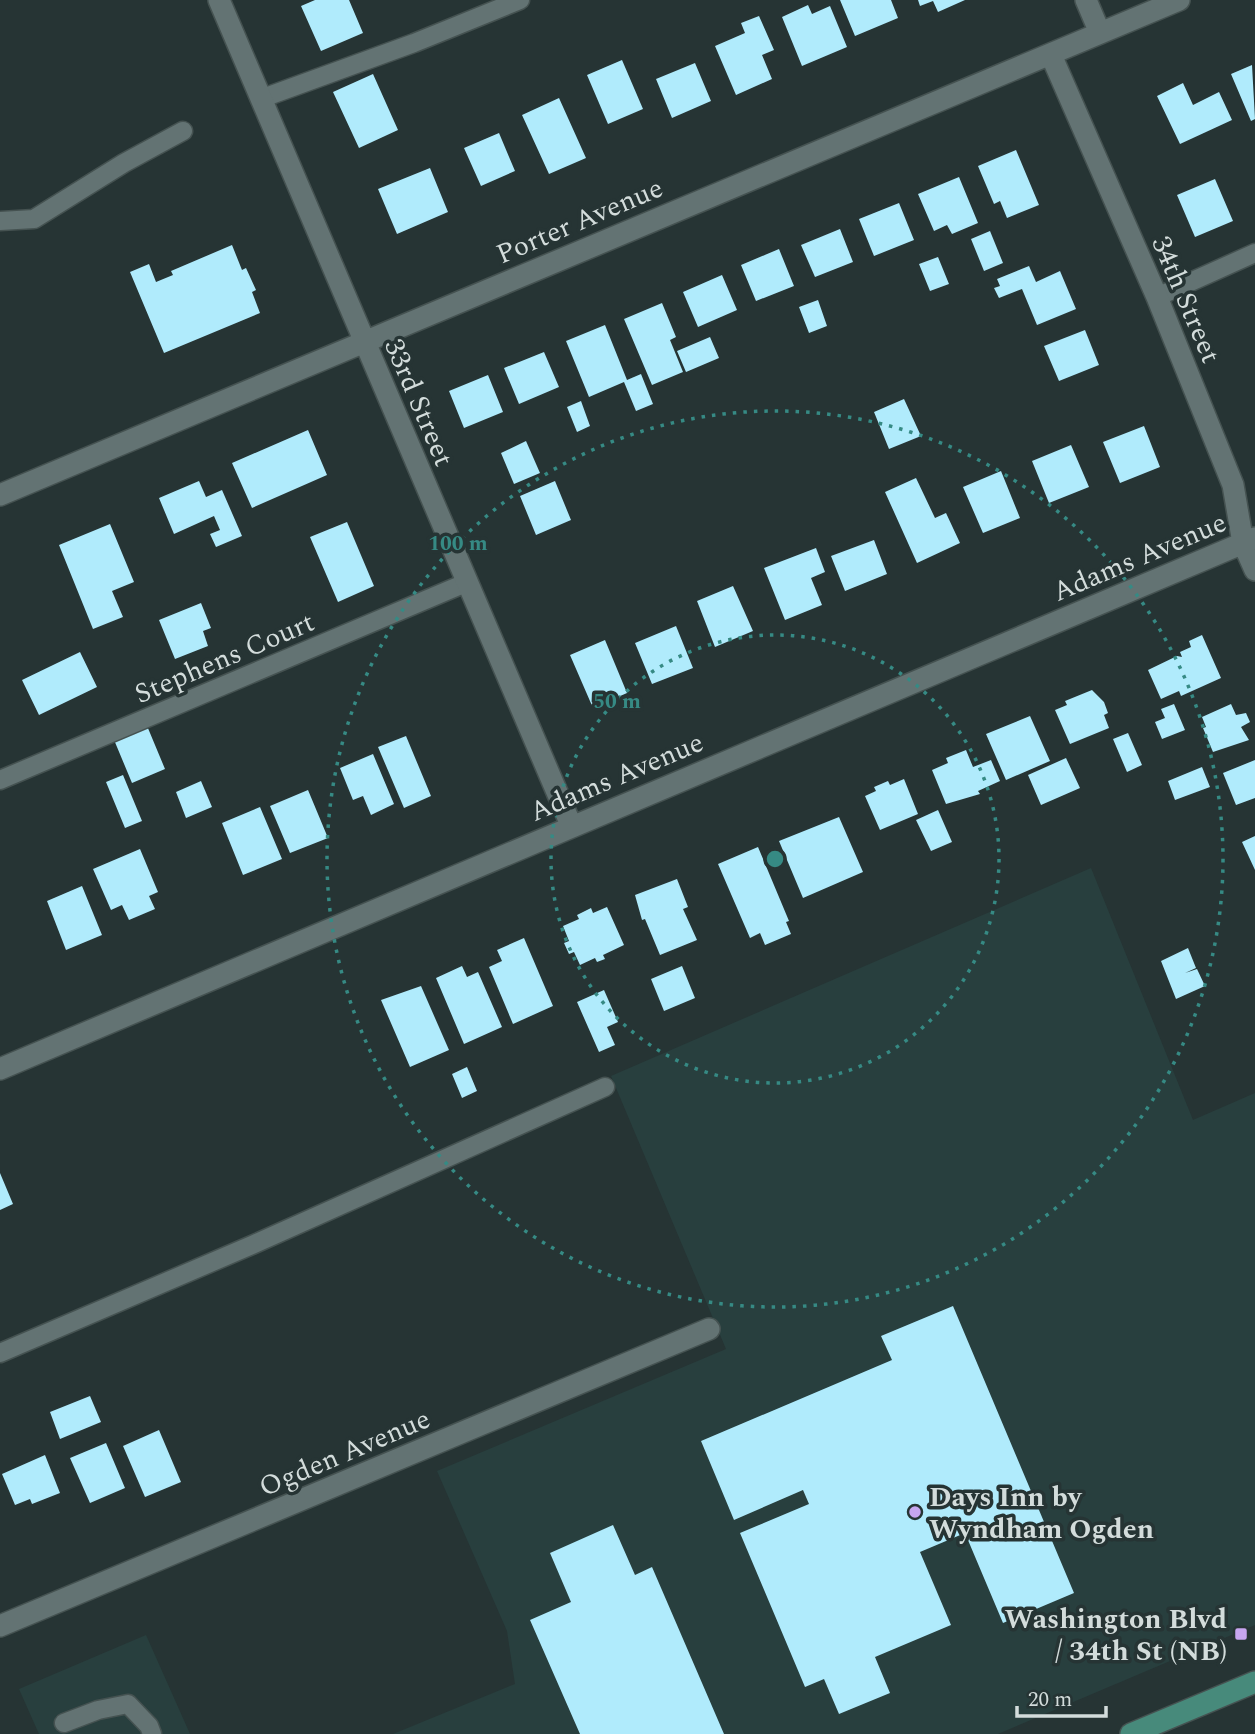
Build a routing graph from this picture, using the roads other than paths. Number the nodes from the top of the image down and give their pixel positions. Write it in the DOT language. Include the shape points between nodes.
graph roads {
  1 [pos="219,0"];
  2 [pos="520,0"];
  3 [pos="1086,0"];
  4 [pos="1179,0"];
  5 [pos="1100,33"];
  6 [pos="1051,55"];
  7 [pos="260,99"];
  8 [pos="183,131"];
  9 [pos="0,221"];
  10 [pos="1255,253"];
  11 [pos="1157,297"];
  12 [pos="363,340"];
  13 [pos="0,495"];
  14 [pos="1249,540"];
  15 [pos="1255,570"];
  16 [pos="468,582"];
  17 [pos="0,780"];
  18 [pos="571,825"];
  19 [pos="0,1069"];
  20 [pos="605,1087"];
  21 [pos="709,1329"];
  22 [pos="0,1353"];
  23 [pos="0,1626"];
  24 [pos="1255,1682"];
  25 [pos="64,1723"];
  26 [pos="152,1734"];
  27 [pos="1130,1734"];
  1 -- 7 [label="street, 33rd Street"];
  2 -- 7 [label="lane"];
  3 -- 5 [label="street"];
  4 -- 5 [label="street, Porter Avenue"];
  5 -- 6 [label="street, Porter Avenue"];
  6 -- 11 [label="street, 34th Street"];
  6 -- 12 [label="street, Porter Avenue"];
  7 -- 12 [label="street, 33rd Street"];
  8 -- 9 [label="lane" via="34,219"];
  10 -- 11 [label="lane"];
  11 -- 14 [label="street, 34th Street" via="1233,485"];
  12 -- 13 [label="street, Porter Avenue"];
  12 -- 16 [label="street, 33rd Street"];
  14 -- 15 [label="street, 34th Street"];
  14 -- 18 [label="street, Adams Avenue"];
  16 -- 17 [label="lane, Stephens Court"];
  16 -- 18 [label="street, 33rd Street"];
  18 -- 19 [label="street, Adams Avenue"];
  20 -- 22 [label="lane"];
  21 -- 23 [label="street, Ogden Avenue"];
  24 -- 27 [label="main road"];
  25 -- 26 [label="lane" via="128,1704"];
}
